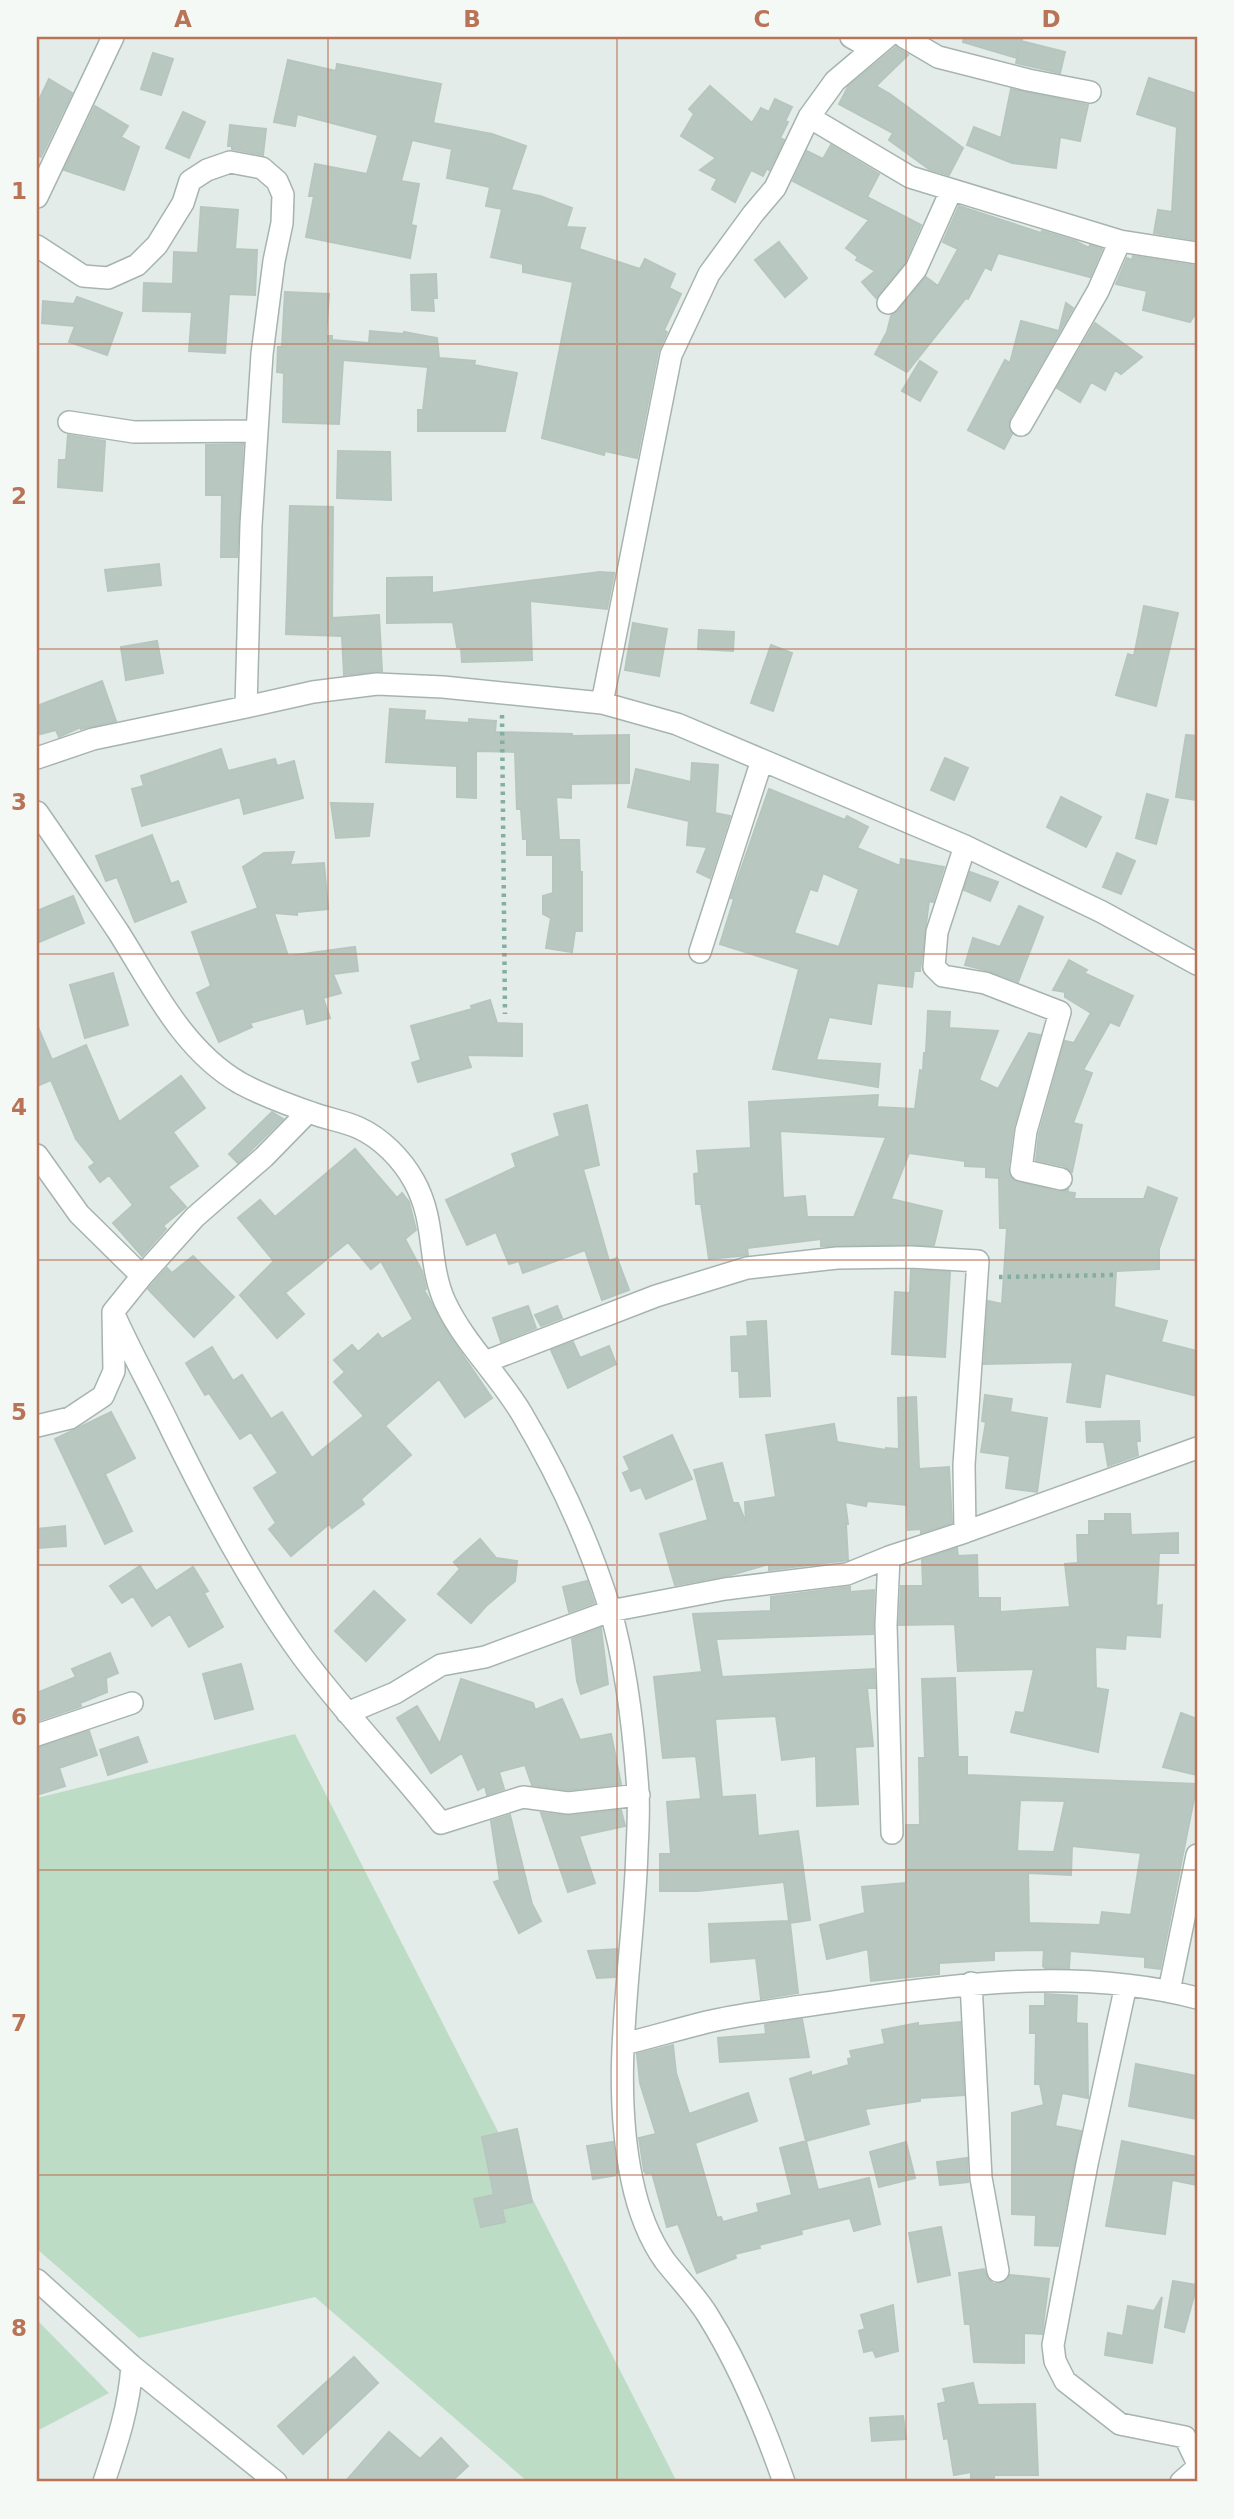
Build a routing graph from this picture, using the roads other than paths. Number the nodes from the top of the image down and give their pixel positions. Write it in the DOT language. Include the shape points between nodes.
graph roads {
  1 [pos="113,37"];
  2 [pos="851,37"];
  3 [pos="904,37"];
  4 [pos="880,43"];
  5 [pos="1090,92"];
  6 [pos="809,117"];
  7 [pos="951,191"];
  8 [pos="37,197"];
  9 [pos="1120,241"];
  10 [pos="37,246"];
  11 [pos="1197,253"];
  12 [pos="888,303"];
  13 [pos="69,422"];
  14 [pos="1021,425"];
  15 [pos="257,431"];
  16 [pos="602,703"];
  17 [pos="246,708"];
  18 [pos="37,758"];
  19 [pos="762,760"];
  20 [pos="37,813"];
  21 [pos="965,846"];
  22 [pos="701,952"];
  23 [pos="1197,964"];
  24 [pos="308,1112"];
  25 [pos="37,1155"];
  26 [pos="1060,1179"];
  27 [pos="142,1276"];
  28 [pos="113,1312"];
  29 [pos="485,1362"];
  30 [pos="37,1426"];
  31 [pos="1197,1448"];
  32 [pos="965,1532"];
  33 [pos="889,1557"];
  34 [pos="610,1611"];
  35 [pos="132,1703"];
  36 [pos="346,1713"];
  37 [pos="37,1735"];
  38 [pos="639,1795"];
  39 [pos="892,1833"];
  40 [pos="1197,1855"];
  41 [pos="971,1983"];
  42 [pos="1126,1985"];
  43 [pos="1169,1991"];
  44 [pos="1197,1998"];
  45 [pos="624,2044"];
  46 [pos="998,2271"];
  47 [pos="37,2280"];
  48 [pos="132,2367"];
  49 [pos="1197,2462"];
  50 [pos="1197,2468"];
  51 [pos="104,2482"];
  52 [pos="276,2482"];
  53 [pos="785,2482"];
  54 [pos="1181,2482"];
  1 -- 8 [label="street"];
  2 -- 4 [label="street"];
  3 -- 5 [label="street" via="938,57"];
  4 -- 6 [label="street" via="835,81"];
  6 -- 7 [label="street" via="910,177"];
  6 -- 16 [label="street" via="775,188 709,274 671,355"];
  7 -- 9 [label="street"];
  7 -- 12 [label="street" via="916,269"];
  9 -- 11 [label="street"];
  9 -- 14 [label="street" via="1098,291"];
  10 -- 15 [label="street" via="83,276 108,278 137,265 157,245 183,203 190,181 230,162 262,168 277,181 283,195"];
  13 -- 15 [label="street" via="134,432"];
  15 -- 17 [label="street"];
  16 -- 17 [label="street" via="377,684 313,692"];
  16 -- 19 [label="street" via="677,724"];
  17 -- 18 [label="street" via="93,739"];
  19 -- 21 [label="street"];
  19 -- 22 [label="street"];
  20 -- 24 [label="street" via="183,1034 239,1082"];
  21 -- 23 [label="street"];
  21 -- 26 [label="street" via="937,932 934,967 943,976 985,983 1060,1012 1020,1160 1021,1170"];
  24 -- 27 [label="street" via="195,1217"];
  24 -- 29 [label="street" via="361,1128 398,1157 413,1178 426,1206 436,1279 445,1303"];
  25 -- 27 [label="street" via="79,1214"];
  27 -- 28 [label="street"];
  28 -- 30 [label="street" via="114,1371 103,1396 70,1418"];
  28 -- 36 [label="street" via="197,1482 263,1599"];
  29 -- 32 [label="street" via="656,1296 747,1268 837,1258 978,1261 964,1465"];
  29 -- 34 [label="street" via="547,1455"];
  31 -- 32 [label="street"];
  32 -- 33 [label="street"];
  33 -- 34 [label="street" via="847,1574 725,1589"];
  33 -- 39 [label="street" via="886,1625"];
  34 -- 36 [label="street" via="485,1657 441,1665 395,1693"];
  34 -- 38 [label="street" via="631,1714"];
  35 -- 37 [label="street"];
  36 -- 38 [label="street" via="441,1823 523,1797 568,1803"];
  38 -- 45 [label="street"];
  40 -- 43 [label="street"];
  41 -- 42 [label="street" via="1040,1980"];
  41 -- 45 [label="street" via="708,2022"];
  41 -- 46 [label="street" via="981,2178"];
  42 -- 43 [label="street"];
  42 -- 49 [label="street" via="1087,2164 1053,2345 1055,2361 1065,2381 1120,2424 1185,2437"];
  43 -- 44 [label="street"];
  45 -- 53 [label="street" via="628,2159 644,2224 728,2351"];
  47 -- 48 [label="street"];
  48 -- 51 [label="street" via="122,2431"];
  48 -- 52 [label="street"];
  50 -- 54 [label="street"];
}
